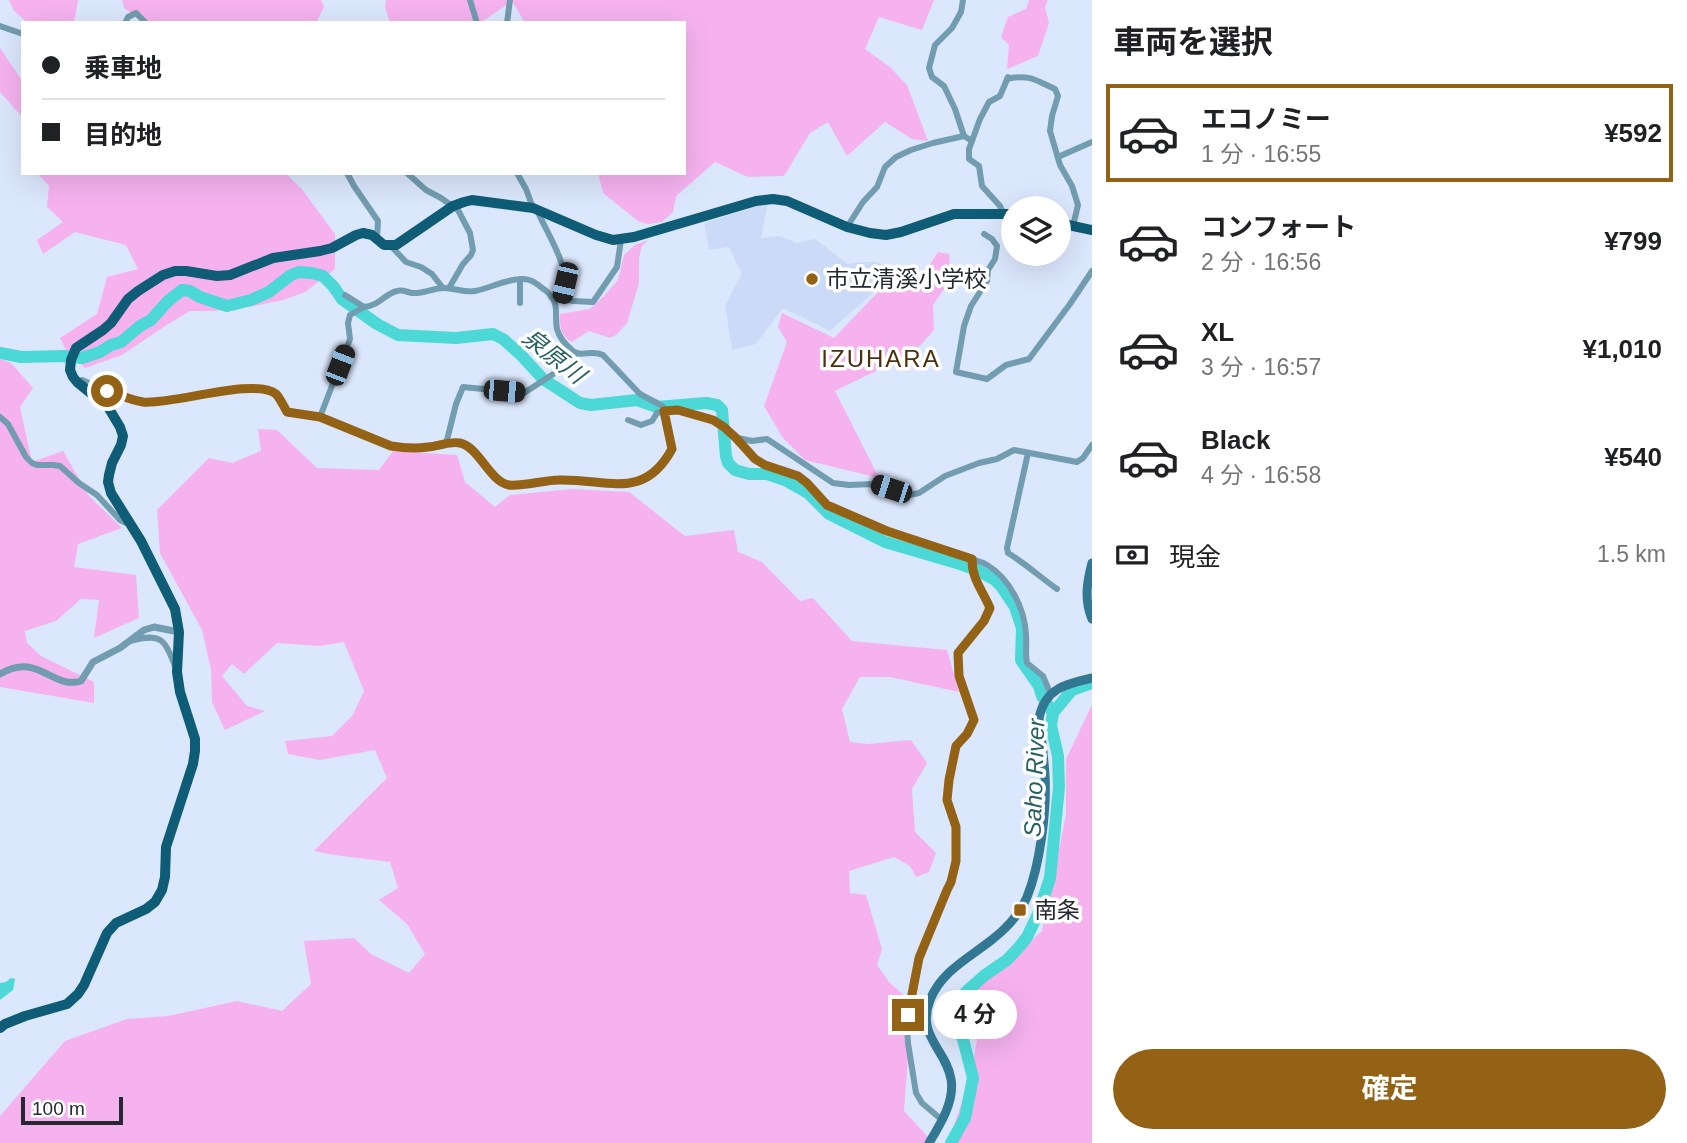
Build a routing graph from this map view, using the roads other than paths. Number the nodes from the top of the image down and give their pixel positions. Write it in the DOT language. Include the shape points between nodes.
graph roads {
  1 [pos="470,0"];
  2 [pos="510,0"];
  3 [pos="963,0"];
  4 [pos="126,21"];
  5 [pos="144,21"];
  6 [pos="476,21"];
  7 [pos="507,21"];
  8 [pos="0,26"];
  9 [pos="21,33"];
  10 [pos="964,136"];
  11 [pos="972,141"];
  12 [pos="1092,142"];
  13 [pos="1058,158"];
  14 [pos="350,175"];
  15 [pos="409,175"];
  16 [pos="518,175"];
  17 [pos="453,206"];
  18 [pos="1001,207"];
  19 [pos="535,209"];
  20 [pos="1001,214"];
  21 [pos="1073,226"];
  22 [pos="847,227"];
  23 [pos="1092,230"];
  24 [pos="984,234"];
  25 [pos="377,239"];
  26 [pos="621,240"];
  27 [pos="391,246"];
  28 [pos="1092,271"];
  29 [pos="520,279"];
  30 [pos="446,288"];
  31 [pos="345,295"];
  32 [pos="551,297"];
  33 [pos="562,299"];
  34 [pos="520,303"];
  35 [pos="364,307"];
  36 [pos="576,353"];
  37 [pos="77,382"];
  38 [pos="664,411"];
  39 [pos="0,416"];
  40 [pos="320,417"];
  41 [pos="628,420"];
  42 [pos="736,438"];
  43 [pos="446,444"];
  44 [pos="1092,445"];
  45 [pos="1028,453"];
  46 [pos="129,522"];
  47 [pos="972,559"];
  48 [pos="1092,563"];
  49 [pos="1057,589"];
  50 [pos="1092,619"];
  51 [pos="179,632"];
  52 [pos="128,642"];
  53 [pos="177,671"];
  54 [pos="0,674"];
  55 [pos="1092,678"];
  56 [pos="1047,699"];
  57 [pos="0,1028"];
  58 [pos="942,1120"];
  59 [pos="929,1143"];
  1 -- 6 [label="street"];
  2 -- 7 [label="street"];
  3 -- 10 [label="street" via="953,28 935,45 929,68 944,86"];
  4 -- 5 [label="street" via="136,13"];
  8 -- 9 [label="street"];
  10 -- 11 [label="street"];
  10 -- 22 [label="street" via="896,158 885,167 877,187"];
  11 -- 13 [label="street" via="980,119 989,103 1000,96 1008,76 1023,75 1055,89 1058,96 1050,131"];
  11 -- 18 [label="street" via="969,159 979,166 982,186"];
  12 -- 13 [label="street"];
  13 -- 21 [label="street" via="1078,205"];
  14 -- 25 [label="street" via="378,221"];
  15 -- 17 [label="street"];
  16 -- 19 [label="street"];
  17 -- 19 [label="main road" via="472,200"];
  17 -- 27 [label="main road"];
  17 -- 30 [label="street" via="470,233 473,250"];
  19 -- 26 [label="main road" via="596,235"];
  19 -- 33 [label="street" via="564,274"];
  20 -- 22 [label="main road" via="954,214 886,235"];
  21 -- 23 [label="main road"];
  22 -- 26 [label="main road" via="773,198"];
  24 -- 28 [label="street" via="997,246 995,259 964,326 956,372 987,379 1006,365 1029,359"];
  25 -- 27 [label="main road"];
  25 -- 37 [label="main road" via="363,233 332,248 273,258 230,275 175,271 163,275 128,299 111,323 76,348 70,370"];
  26 -- 33 [label="street" via="617,267 593,302"];
  27 -- 30 [label="street" via="406,262 432,274"];
  29 -- 30 [label="street" via="474,292"];
  29 -- 32 [label="street" via="528,279"];
  29 -- 34 [label="street"];
  30 -- 35 [label="street" via="411,293 397,290"];
  31 -- 35 [label="street"];
  32 -- 33 [label="street"];
  32 -- 36 [label="street" via="560,337"];
  35 -- 40 [label="street" via="350,316 350,339"];
  36 -- 38 [label="street" via="603,355 639,393"];
  36 -- 43 [label="street" via="564,367 524,393 463,387"];
  37 -- 40 [label="street" via="142,402 267,390 277,395 287,412"];
  37 -- 46 [label="main road" via="107,407 120,427 123,436 108,482"];
  38 -- 41 [label="street" via="641,425"];
  38 -- 42 [label="street" via="678,410 713,420"];
  38 -- 43 [label="street" via="672,449 648,478 631,484 557,480 509,485 468,447"];
  39 -- 46 [label="street" via="32,463 60,466 120,520"];
  40 -- 43 [label="street" via="391,446"];
  42 -- 45 [label="street" via="767,439 833,483 873,484 909,495 1014,450"];
  42 -- 47 [label="street" via="755,459 798,476 827,505"];
  44 -- 45 [label="street" via="1077,463"];
  45 -- 49 [label="street" via="1008,554"];
  46 -- 51 [label="main road" via="175,609"];
  47 -- 56 [label="street" via="988,565 1013,593 1024,622 1027,663 1042,676"];
  47 -- 58 [label="street" via="975,581 990,608 958,653 959,676 974,720 956,746 947,800 956,827 956,861 919,958 908,1015 916,1093"];
  48 -- 50 [label="main road" via="1086,595"];
  51 -- 52 [label="street" via="154,627"];
  51 -- 53 [label="main road"];
  52 -- 53 [label="street" via="152,636 160,639"];
  52 -- 54 [label="street" via="93,662 81,681 73,683 26,667"];
  53 -- 57 [label="main road" via="195,751 166,847 162,890 155,902 116,923 107,933 84,985 67,1004"];
  55 -- 56 [label="main road" via="1058,687"];
  56 -- 58 [label="main road" via="1039,718 1045,797 1027,897 1009,924 946,975 930,1000 928,1031 952,1081"];
  58 -- 59 [label="main road"];
}
